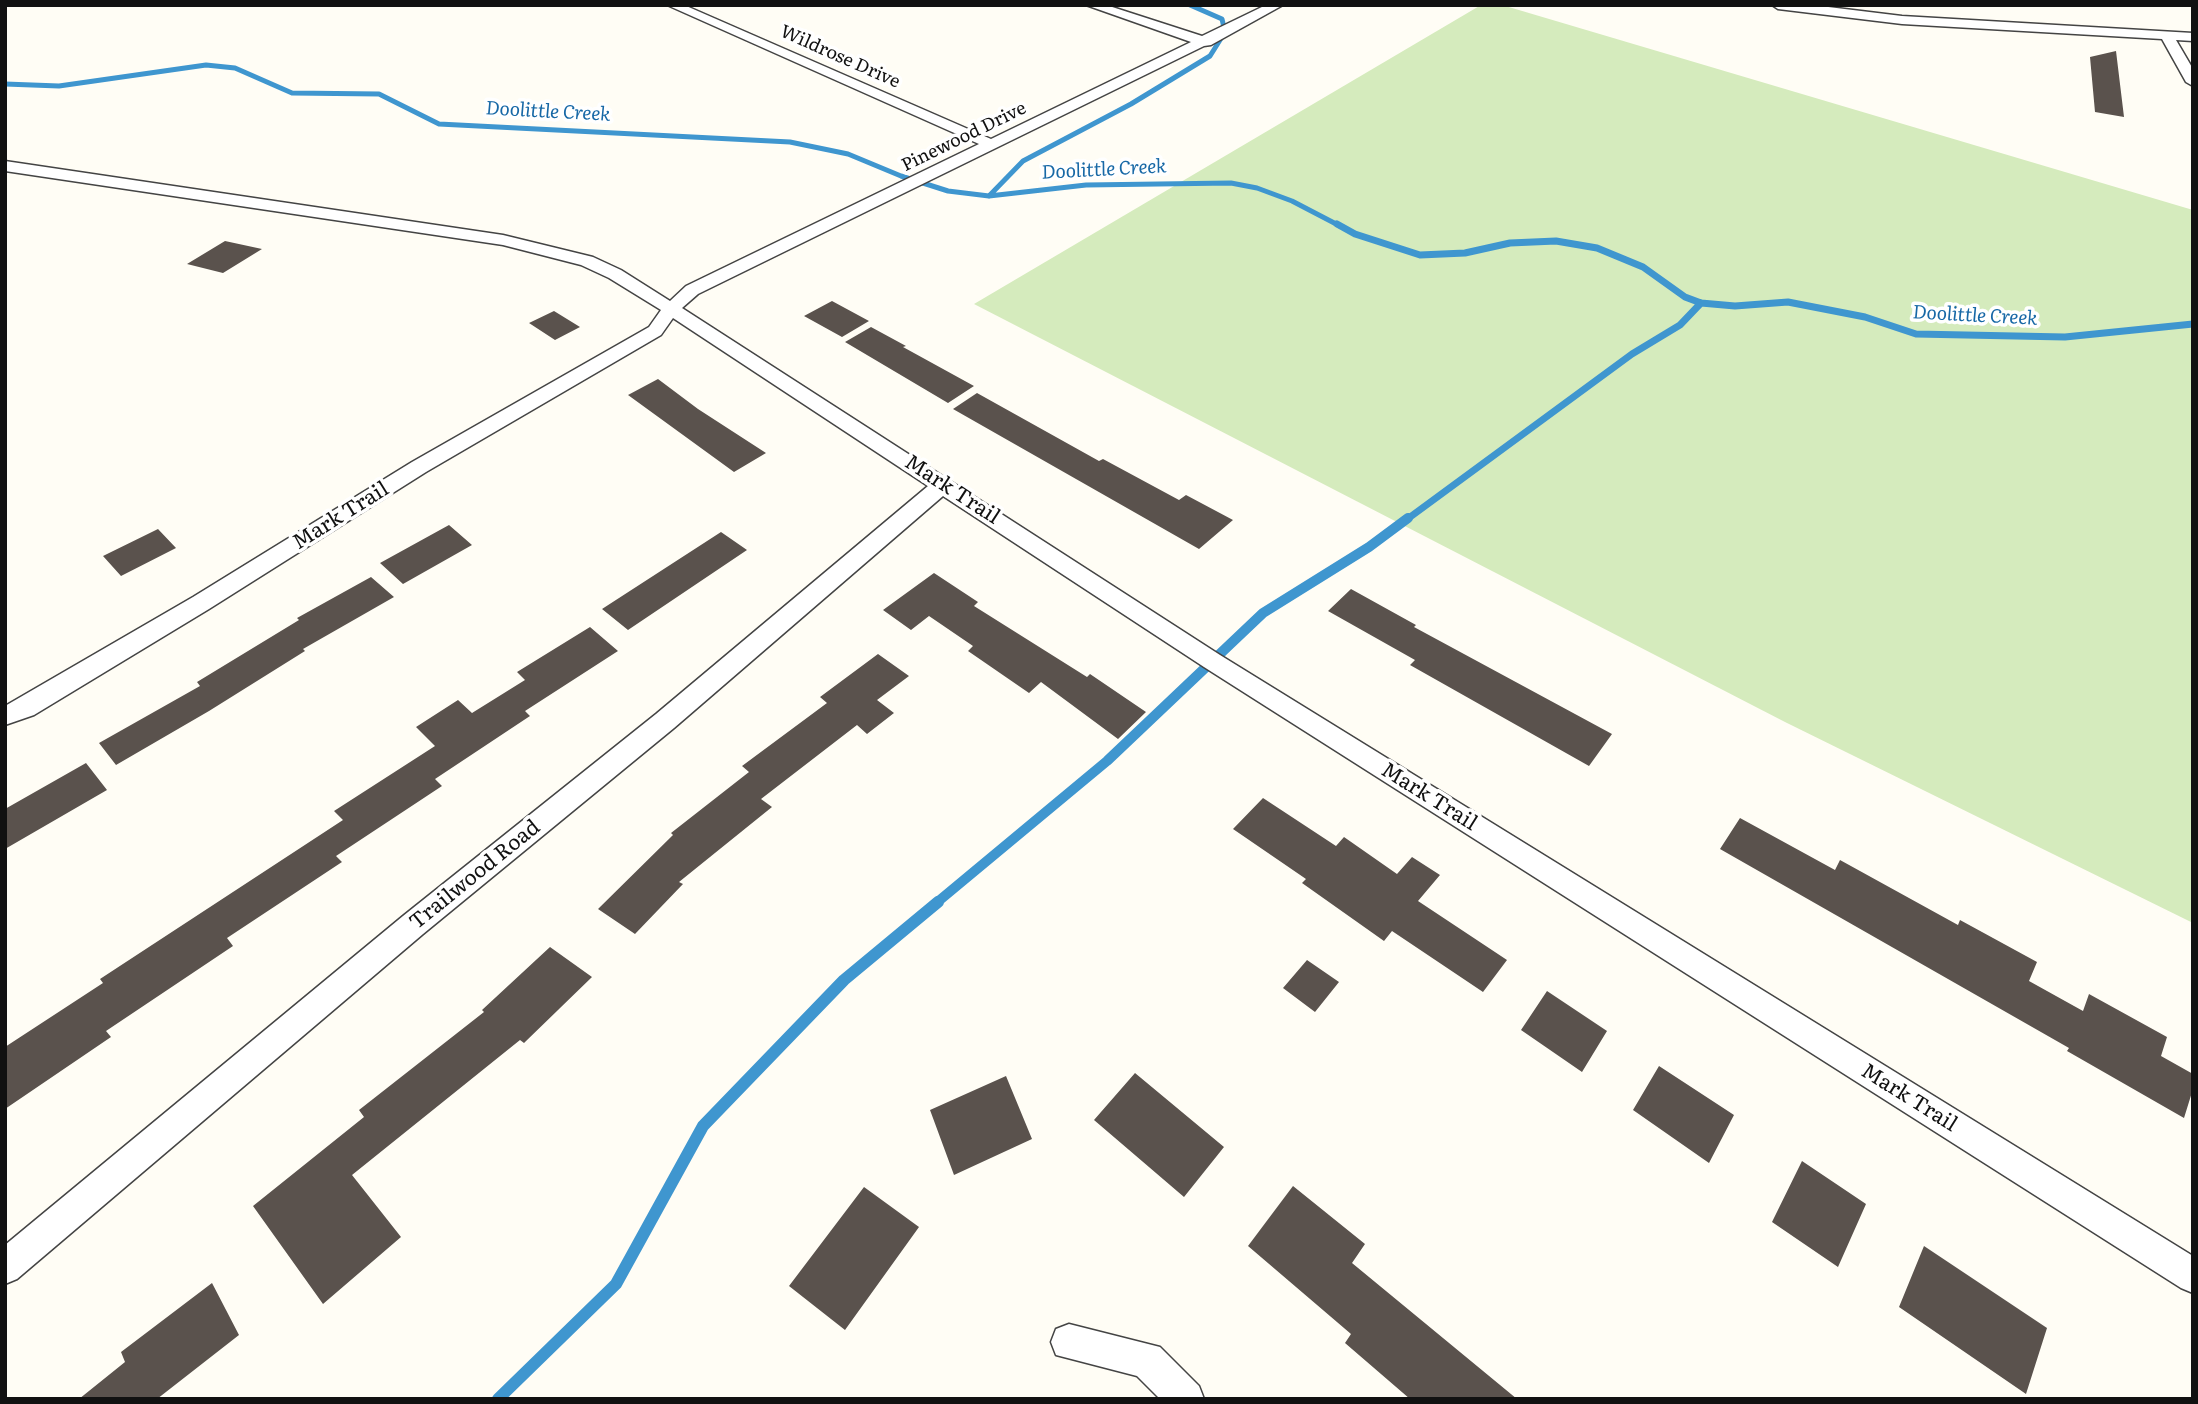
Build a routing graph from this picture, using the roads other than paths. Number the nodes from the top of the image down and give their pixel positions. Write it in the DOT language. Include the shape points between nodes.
graph roads {
  1 [pos="673,5"];
  2 [pos="1092,5"];
  3 [pos="1278,5"];
  4 [pos="1778,5"];
  5 [pos="2167,36"];
  6 [pos="2193,37"];
  7 [pos="1206,43"];
  8 [pos="2193,82"];
  9 [pos="991,144"];
  10 [pos="5,166"];
  11 [pos="671,309"];
  12 [pos="944,484"];
  13 [pos="5,716"];
  14 [pos="5,1267"];
  15 [pos="2193,1276"];
  16 [pos="1069,1342"];
  17 [pos="1186,1399"];
  1 -- 9 [label="street, Wildrose Drive"];
  2 -- 7 [label="street"];
  3 -- 7 [label="street, Pinewood Drive"];
  4 -- 5 [label="street" via="1902,20"];
  5 -- 6 [label="street"];
  5 -- 8 [label="street"];
  7 -- 9 [label="street, Pinewood Drive"];
  9 -- 11 [label="street, Pinewood Drive" via="692,290"];
  10 -- 11 [label="street, Mark Trail" via="503,240 587,261"];
  11 -- 12 [label="street, Mark Trail"];
  11 -- 13 [label="street, Mark Trail" via="655,331 539,395 201,603"];
  12 -- 14 [label="street, Trailwood Road" via="675,713 412,925"];
  12 -- 15 [label="street, Mark Trail" via="1212,661"];
  16 -- 17 [label="street" via="1147,1360"];
}
